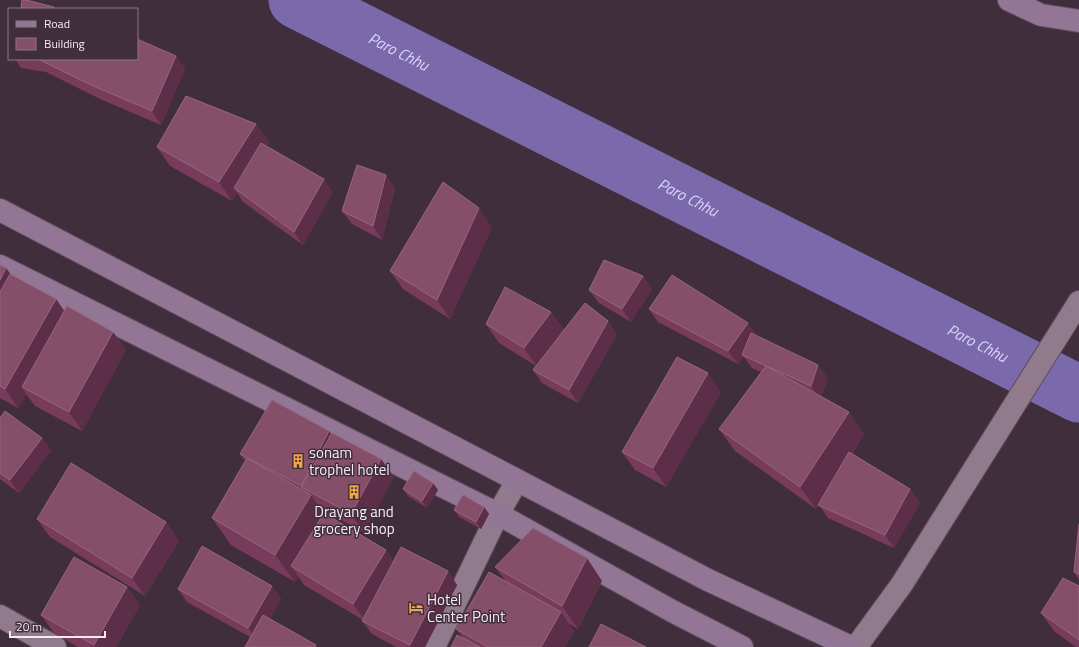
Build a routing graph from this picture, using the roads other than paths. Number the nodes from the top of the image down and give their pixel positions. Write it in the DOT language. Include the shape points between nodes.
graph roads {
  1 [pos="1009,0"];
  2 [pos="1079,21"];
  3 [pos="0,210"];
  4 [pos="0,266"];
  5 [pos="1079,302"];
  6 [pos="517,481"];
  7 [pos="498,514"];
  8 [pos="0,616"];
  9 [pos="55,647"];
  10 [pos="434,647"];
  11 [pos="742,647"];
  12 [pos="852,647"];
  13 [pos="856,647"];
  1 -- 2 [label="street" via="1041,15"];
  3 -- 6 [label="street"];
  4 -- 7 [label="street"];
  5 -- 13 [label="street" via="902,584"];
  6 -- 7 [label="street"];
  6 -- 12 [label="street" via="708,580"];
  7 -- 10 [label="street"];
  7 -- 11 [label="street"];
  8 -- 9 [label="street"];
}
